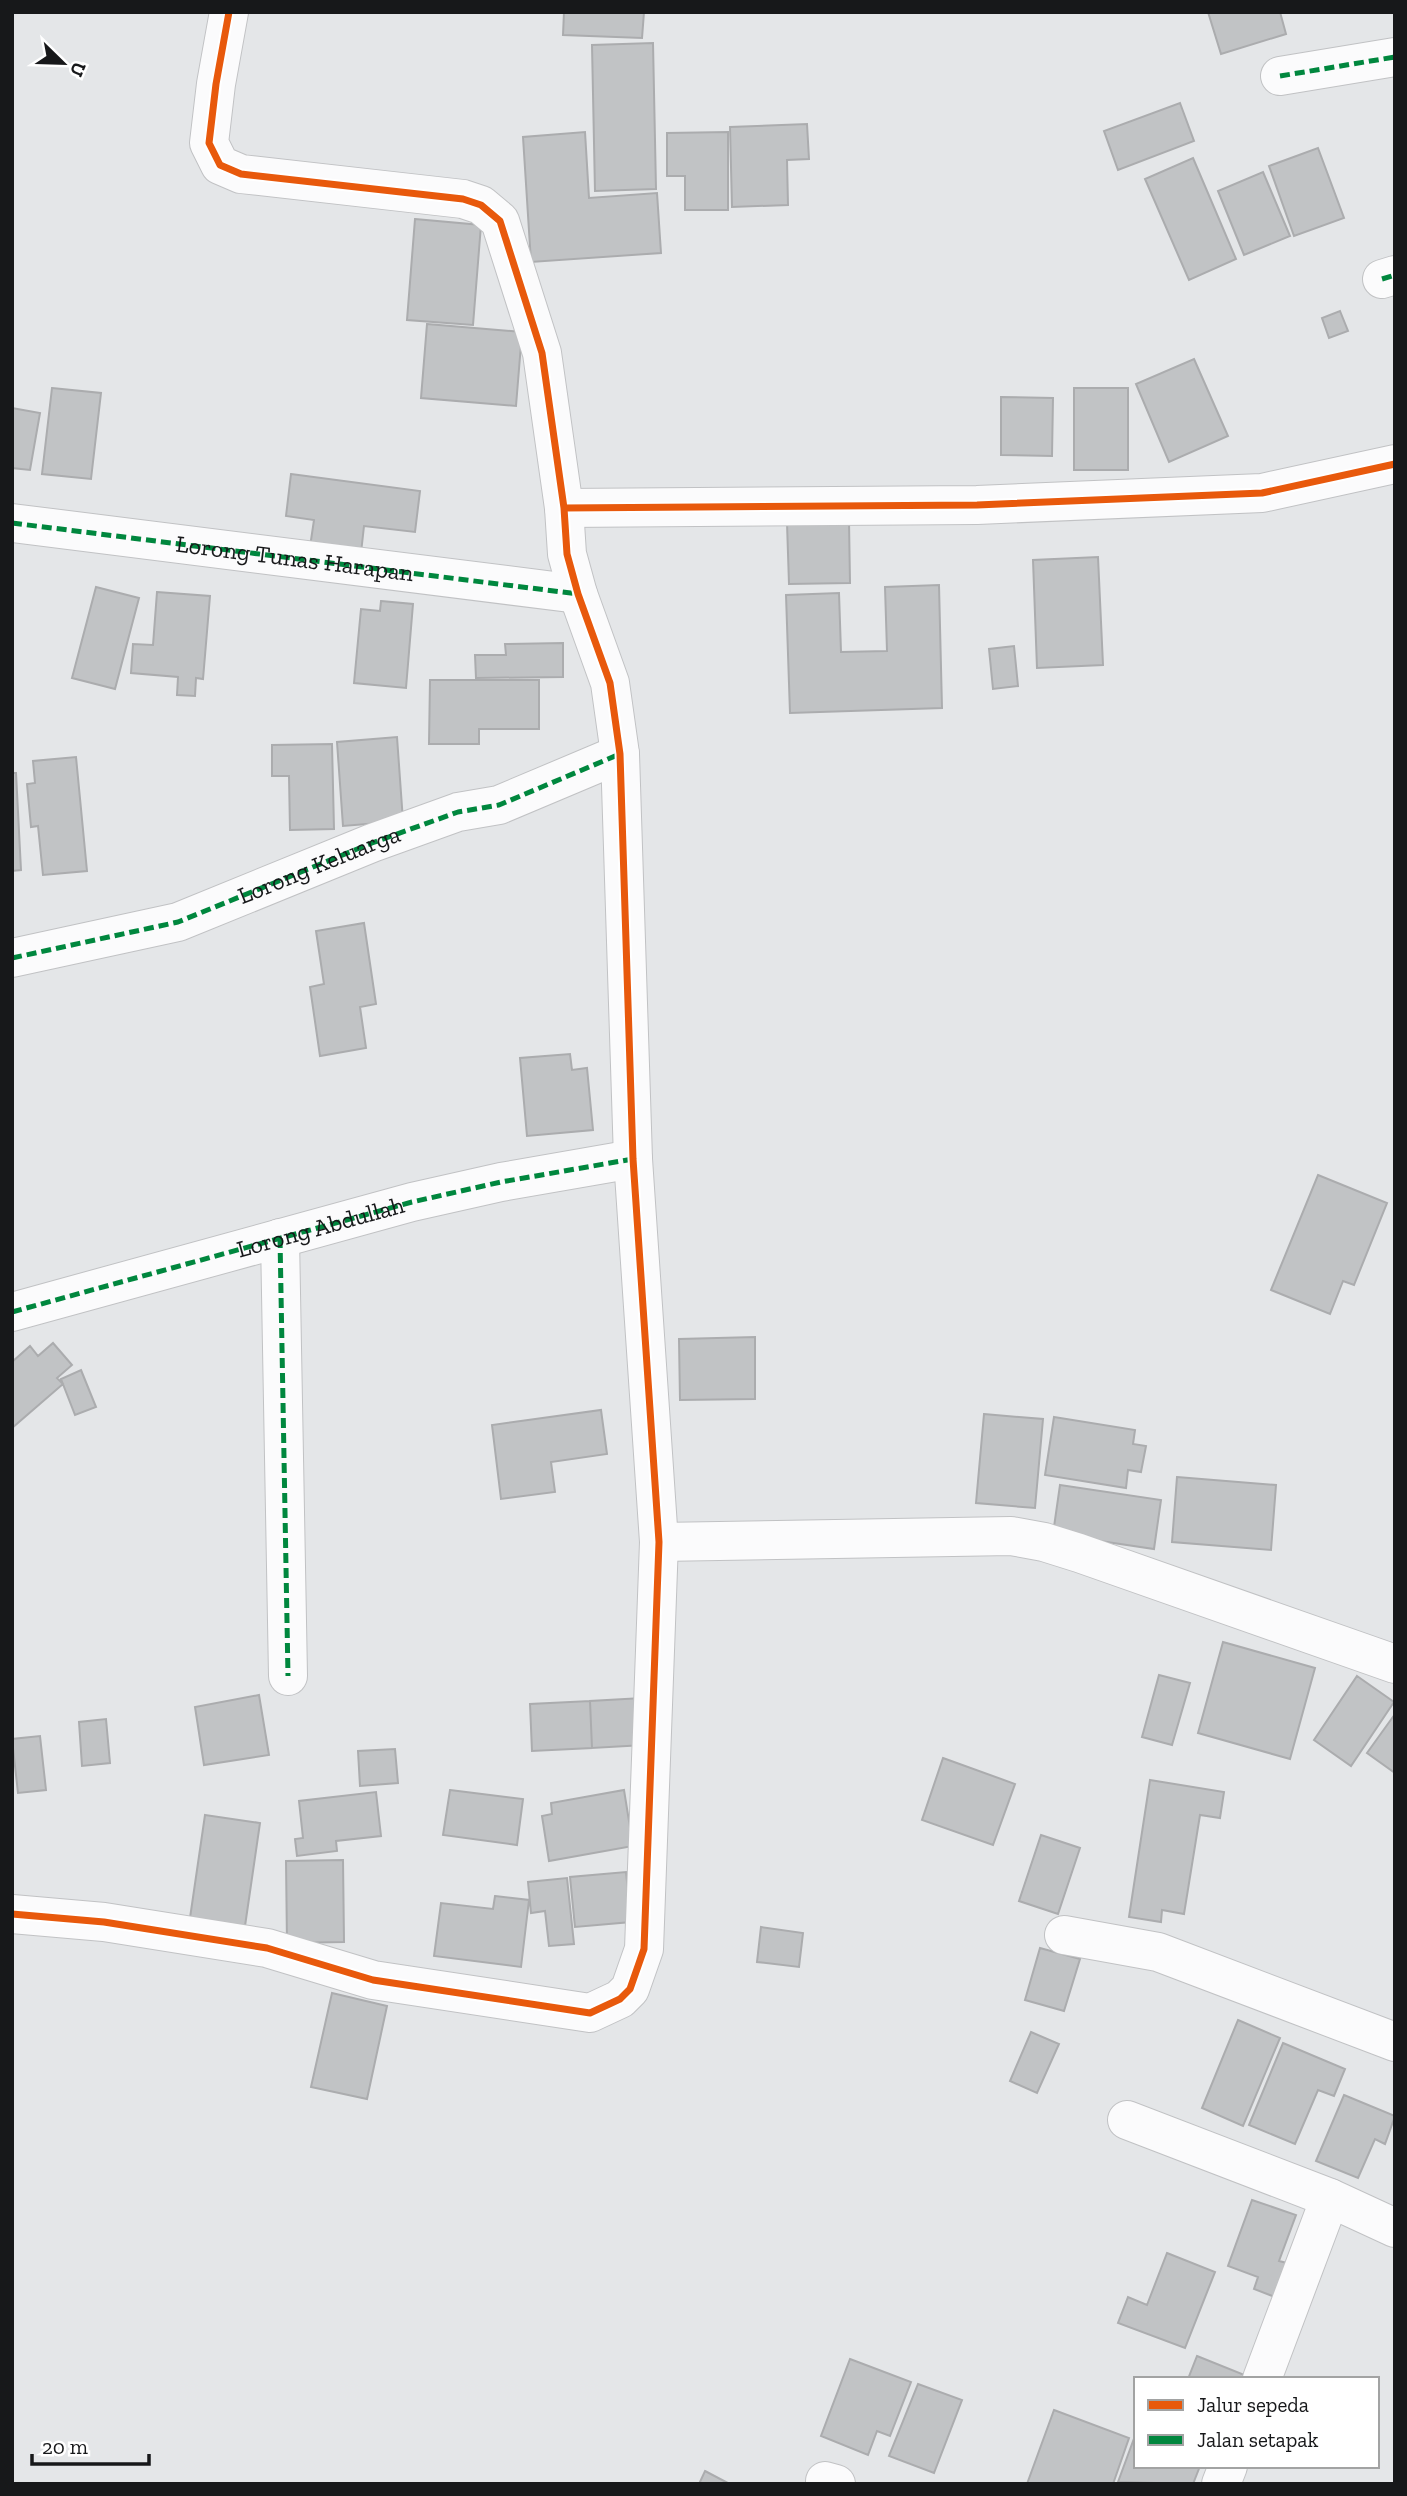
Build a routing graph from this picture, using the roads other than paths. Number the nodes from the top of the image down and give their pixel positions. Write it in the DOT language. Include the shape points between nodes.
graph roads {
  1 [pos="229,12"];
  2 [pos="1395,57"];
  3 [pos="1280,76"];
  4 [pos="1395,464"];
  5 [pos="564,508"];
  6 [pos="12,523"];
  7 [pos="578,594"];
  8 [pos="620,754"];
  9 [pos="12,958"];
  10 [pos="633,1159"];
  11 [pos="280,1238"];
  12 [pos="12,1312"];
  13 [pos="659,1542"];
  14 [pos="1395,1664"];
  15 [pos="288,1676"];
  16 [pos="12,1914"];
  17 [pos="1064,1935"];
  18 [pos="1395,2042"];
  19 [pos="1127,2120"];
  20 [pos="1330,2198"];
  21 [pos="1395,2228"];
  22 [pos="1263,2377"];
  1 -- 5 [label="street" via="209,143 220,165 241,174 463,199 481,205 500,220 542,353"];
  2 -- 3 [label="street"];
  4 -- 5 [label="street" via="1262,493 977,505"];
  5 -- 7 [label="street" via="567,554"];
  6 -- 7 [label="street, Lorong Tunas Harapan"];
  7 -- 8 [label="street" via="610,683"];
  8 -- 9 [label="street, Lorong Keluarga" via="499,805 458,812 372,843 178,922"];
  8 -- 10 [label="street"];
  10 -- 11 [label="street, Lorong Abdullah" via="501,1182"];
  10 -- 13 [label="street"];
  11 -- 12 [label="street, Lorong Abdullah"];
  11 -- 15 [label="street"];
  13 -- 14 [label="street" via="1011,1536 1079,1553"];
  13 -- 16 [label="street" via="644,1949 630,1989 621,1999 590,2013 373,1980 267,1948 104,1922"];
  17 -- 18 [label="street" via="1158,1952"];
  19 -- 20 [label="street"];
  20 -- 21 [label="street"];
  20 -- 22 [label="street"];
}
